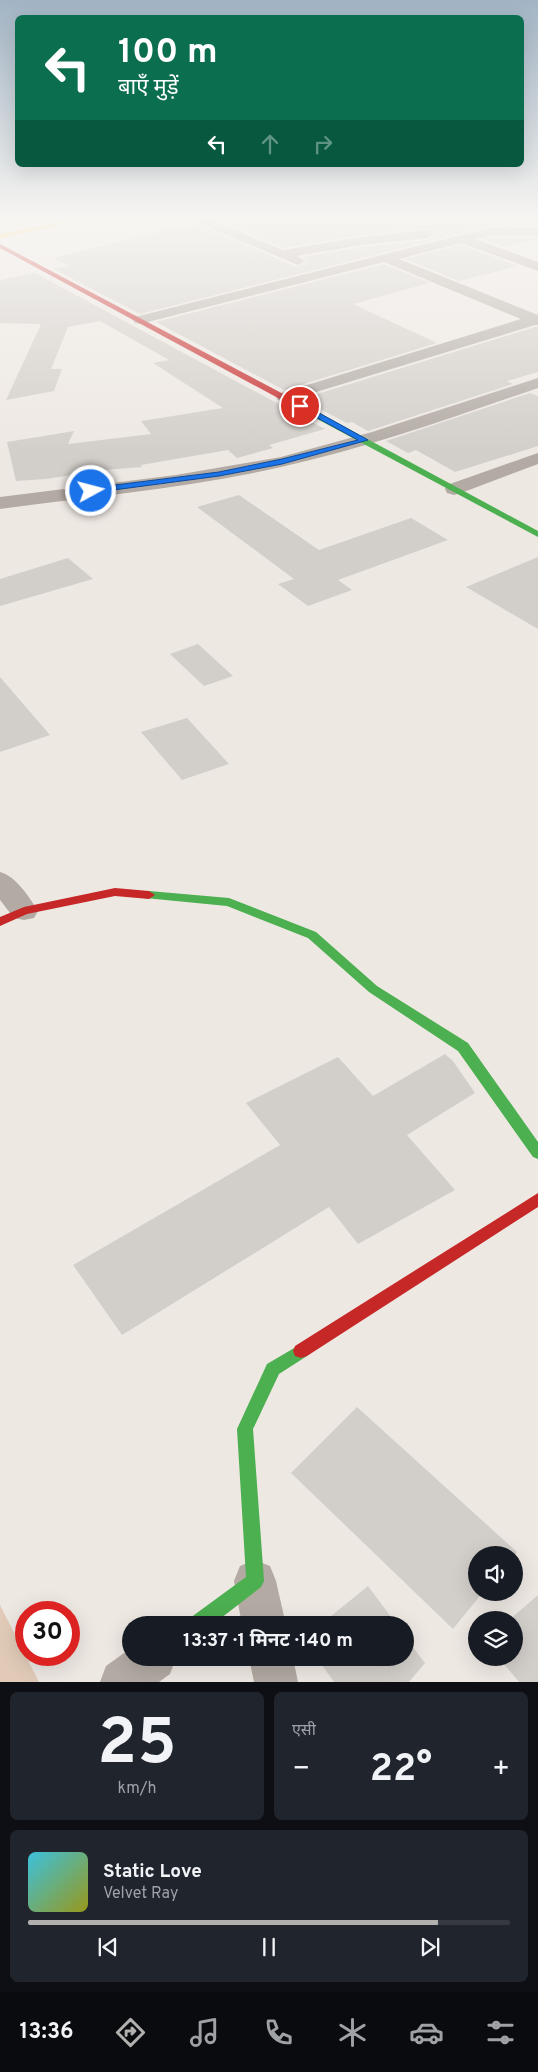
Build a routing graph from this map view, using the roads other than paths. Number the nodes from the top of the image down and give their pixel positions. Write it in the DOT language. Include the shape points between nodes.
graph roads {
  1 [pos="97,297"];
  2 [pos="229,297"];
  3 [pos="482,297"];
  4 [pos="140,320"];
  5 [pos="537,320"];
  6 [pos="538,383"];
  7 [pos="284,397"];
  8 [pos="364,440"];
  9 [pos="538,458"];
  10 [pos="454,489"];
  11 [pos="0,503"];
  12 [pos="538,534"];
  13 [pos="0,881"];
  14 [pos="12,916"];
  15 [pos="538,1153"];
  16 [pos="538,1199"];
  17 [pos="255,1581"];
  18 [pos="209,1616"];
  19 [pos="262,1616"];
  20 [pos="143,1666"];
  21 [pos="273,1666"];
  22 [pos="122,1682"];
  23 [pos="276,1682"];
  1 -- 4 [label="street"];
  2 -- 4 [label="street"];
  3 -- 5 [label="street"];
  4 -- 7 [label="street"];
  5 -- 7 [label="street"];
  6 -- 8 [label="street"];
  7 -- 8 [label="street"];
  8 -- 10 [label="street"];
  8 -- 11 [label="street" via="219,474"];
  9 -- 10 [label="street"];
  10 -- 12 [label="street"];
  13 -- 14 [label="street"];
  14 -- 15 [label="street" via="115,892 229,902 312,935 373,989 463,1047"];
  16 -- 17 [label="street" via="273,1368 245,1429"];
  17 -- 18 [label="street"];
  17 -- 19 [label="street"];
  20 -- 22 [label="street"];
  21 -- 23 [label="street"];
}
